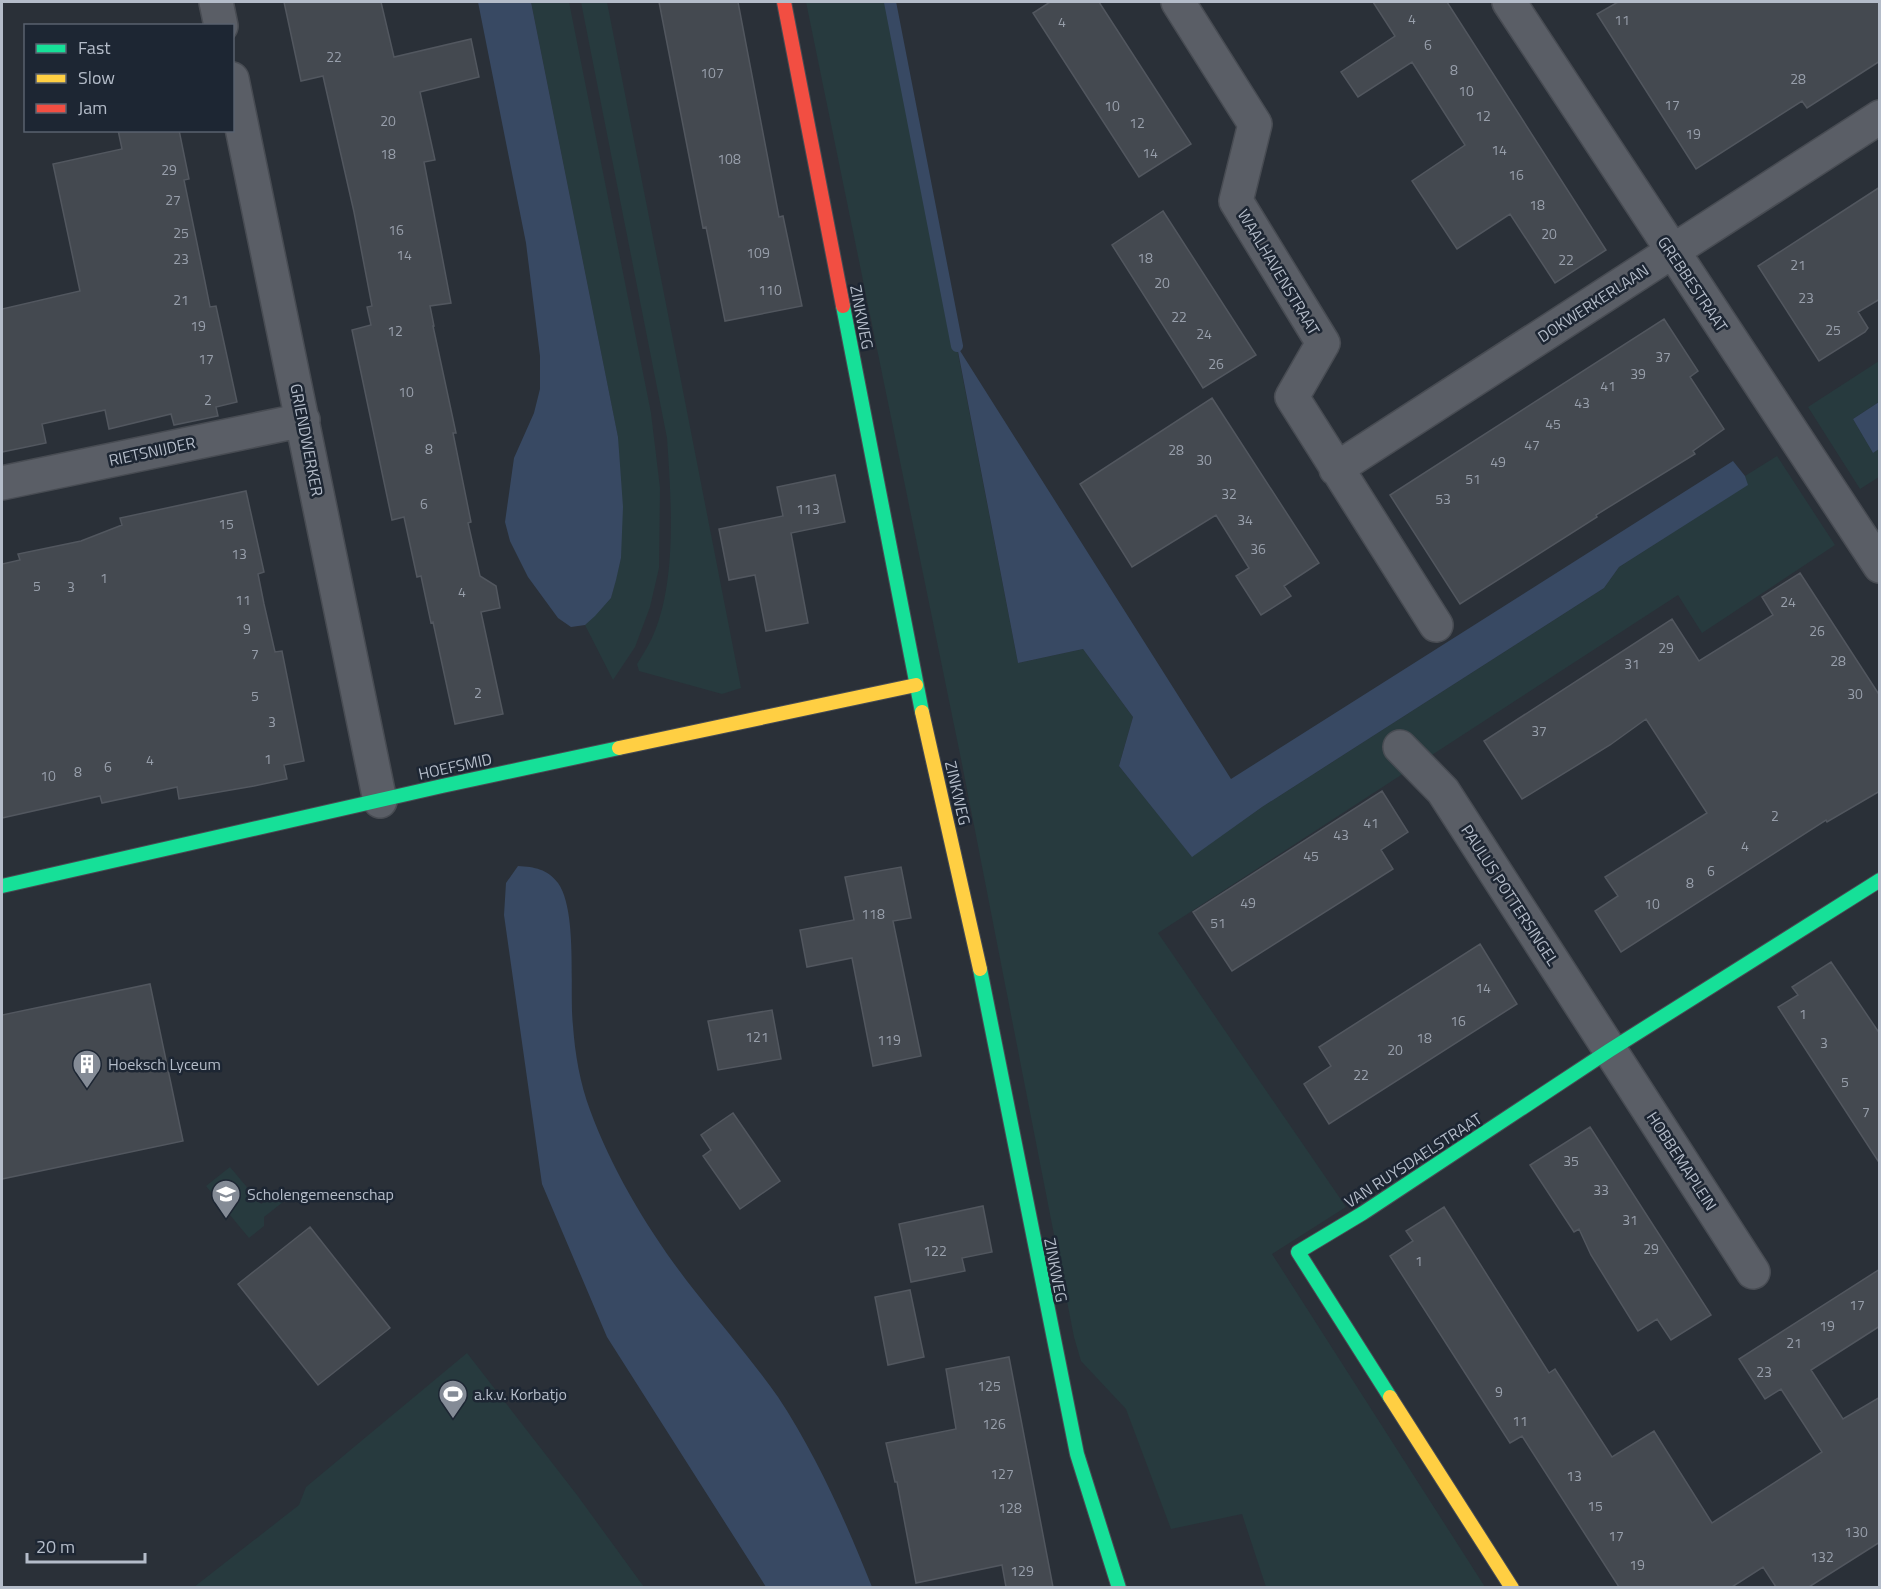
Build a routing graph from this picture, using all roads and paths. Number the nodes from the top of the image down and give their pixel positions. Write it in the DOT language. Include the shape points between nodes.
graph roads {
  1 [pos="216,2"];
  2 [pos="784,2"];
  3 [pos="1178,2"];
  4 [pos="1509,2"];
  5 [pos="221,24"];
  6 [pos="234,89"];
  7 [pos="1880,117"];
  8 [pos="1671,252"];
  9 [pos="303,420"];
  10 [pos="1336,469"];
  11 [pos="2,483"];
  12 [pos="1880,566"];
  13 [pos="1436,626"];
  14 [pos="916,685"];
  15 [pos="1400,747"];
  16 [pos="380,801"];
  17 [pos="1880,880"];
  18 [pos="2,886"];
  19 [pos="1610,1050"];
  20 [pos="1753,1272"];
  21 [pos="1119,1587"];
  22 [pos="1512,1587"];
  1 -- 5 [label="street"];
  2 -- 14 [label="street, ZINKWEG"];
  3 -- 10 [label="street, WAALHAVENSTRAAT" via="1255,124 1236,201 1323,343 1292,397"];
  4 -- 8 [label="street, GREBBESTRAAT"];
  6 -- 9 [label="street, GRIENDWERKER"];
  7 -- 8 [label="street, DOKWERKERLAAN"];
  8 -- 10 [label="street, DOKWERKERLAAN"];
  8 -- 12 [label="street, GREBBESTRAAT"];
  9 -- 11 [label="street, RIETSNIJDER"];
  9 -- 16 [label="street, GRIENDWERKER"];
  10 -- 13 [label="street, WAALHAVENSTRAAT"];
  14 -- 16 [label="street, HOEFSMID"];
  14 -- 21 [label="street, ZINKWEG" via="975,944 1077,1454"];
  15 -- 19 [label="street, PAULUS POTTERSINGEL" via="1443,791"];
  16 -- 18 [label="street, HOEFSMID"];
  17 -- 19 [label="street, VAN RUYSDAELSTRAAT"];
  19 -- 20 [label="street, HOBBEMAPLEIN"];
  19 -- 22 [label="street, VAN RUYSDAELSTRAAT" via="1298,1252"];
}
